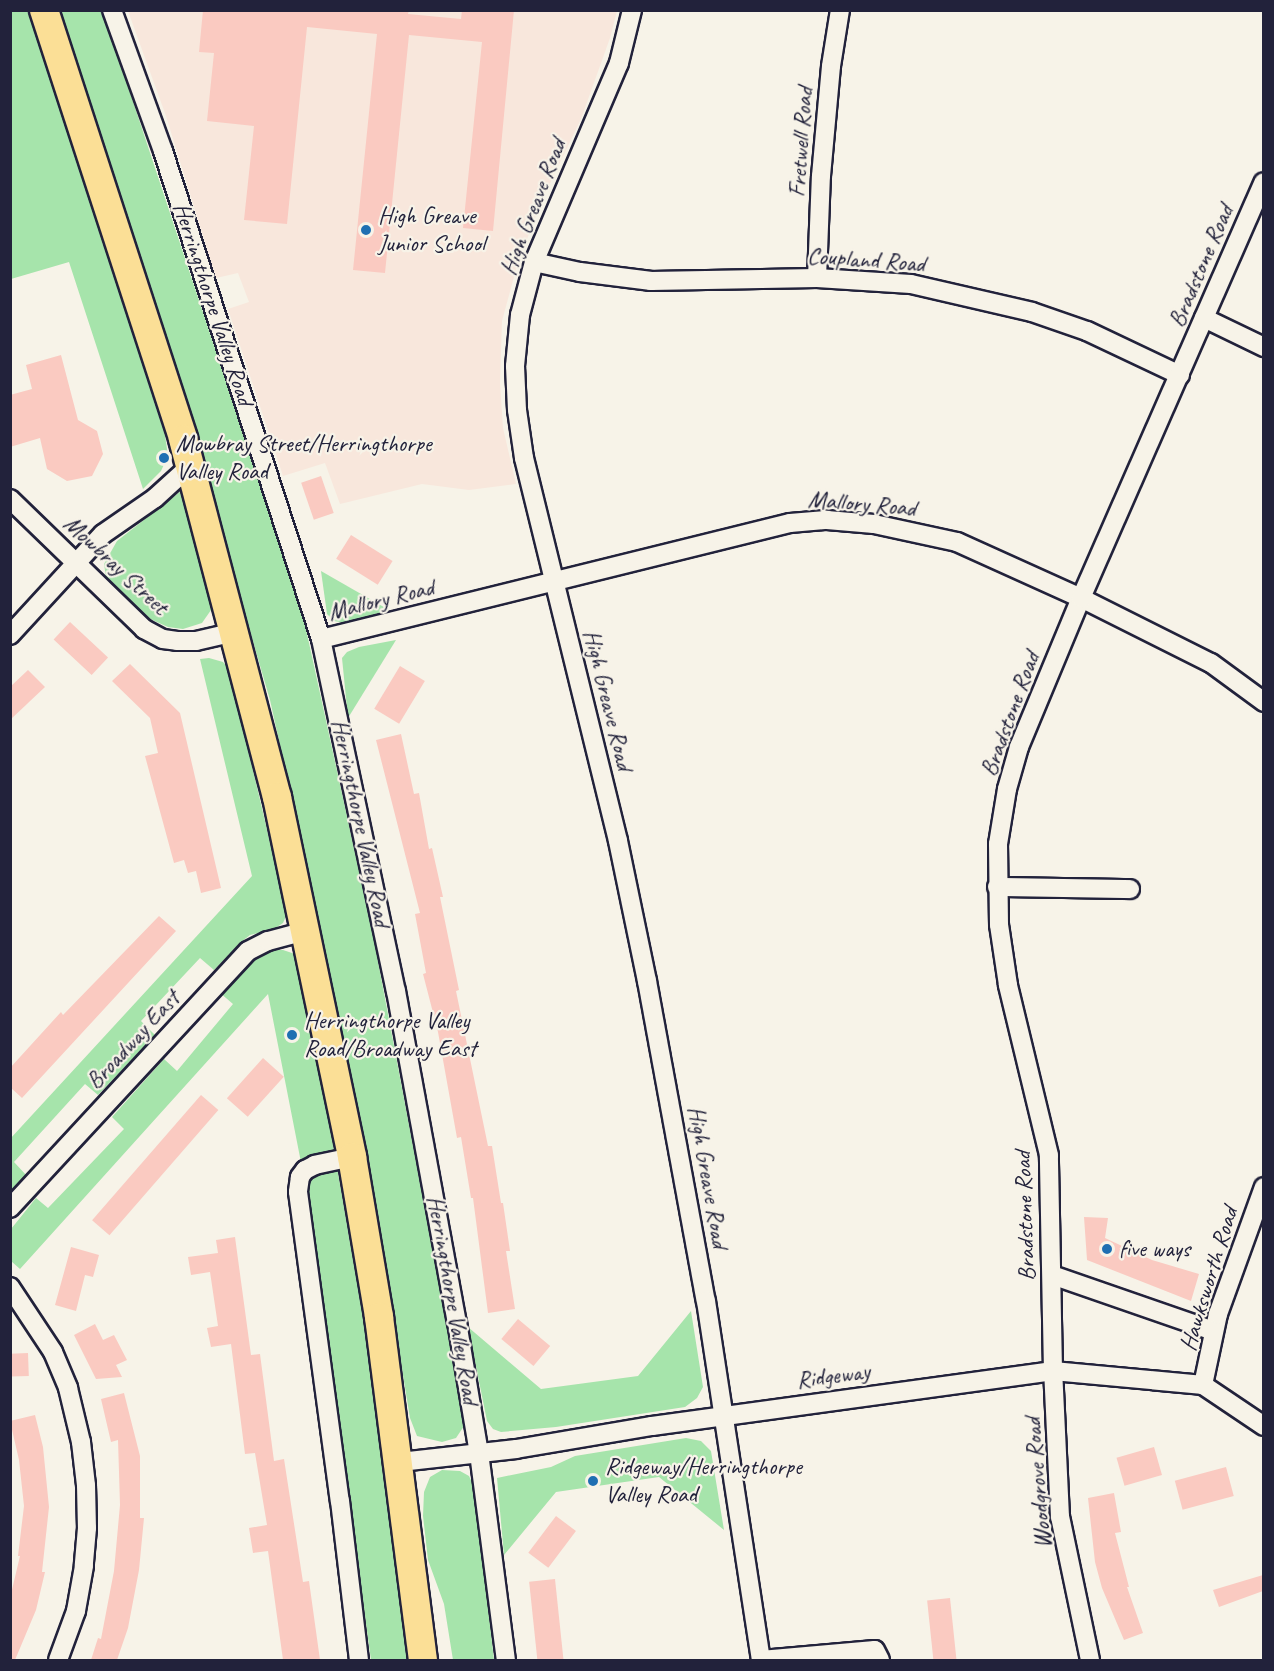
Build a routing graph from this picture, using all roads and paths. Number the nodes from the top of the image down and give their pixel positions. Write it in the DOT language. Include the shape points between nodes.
graph roads {
  1 [pos="44,10"];
  2 [pos="112,10"];
  3 [pos="632,10"];
  4 [pos="840,10"];
  5 [pos="1263,182"];
  6 [pos="534,262"];
  7 [pos="817,278"];
  8 [pos="1204,318"];
  9 [pos="1263,347"];
  10 [pos="1180,375"];
  11 [pos="190,466"];
  12 [pos="10,499"];
  13 [pos="78,564"];
  14 [pos="554,580"];
  15 [pos="1081,598"];
  16 [pos="234,632"];
  17 [pos="10,635"];
  18 [pos="321,639"];
  19 [pos="1263,702"];
  20 [pos="997,887"];
  21 [pos="1130,889"];
  22 [pos="306,931"];
  23 [pos="351,1157"];
  24 [pos="1263,1187"];
  25 [pos="10,1208"];
  26 [pos="1052,1275"];
  27 [pos="10,1287"];
  28 [pos="1214,1332"];
  29 [pos="1053,1371"];
  30 [pos="1203,1385"];
  31 [pos="722,1416"];
  32 [pos="1263,1426"];
  33 [pos="479,1453"];
  34 [pos="400,1462"];
  35 [pos="58,1660"];
  36 [pos="359,1660"];
  37 [pos="423,1660"];
  38 [pos="506,1660"];
  39 [pos="761,1660"];
  40 [pos="880,1660"];
  41 [pos="1090,1660"];
  1 -- 11 [label="main road"];
  2 -- 18 [label="street, Herringthorpe Valley Road" via="164,151"];
  3 -- 6 [label="street, High Greave Road" via="619,63"];
  4 -- 7 [label="street, Fretwell Road" via="822,165"];
  5 -- 8 [label="street, Bradstone Road"];
  6 -- 7 [label="street, Coupland Road" via="651,281"];
  6 -- 14 [label="street, High Greave Road" via="520,315 515,366 517,410 524,458"];
  7 -- 10 [label="street, Coupland Road" via="911,284 1032,312 1087,331"];
  8 -- 9 [label="street"];
  8 -- 10 [label="street, Bradstone Road"];
  10 -- 15 [label="street, Bradstone Road"];
  11 -- 13 [label="street" via="155,498 103,534"];
  11 -- 16 [label="main road"];
  12 -- 13 [label="street, Mowbray Street"];
  13 -- 16 [label="street, Mowbray Street" via="144,629 163,639 196,641"];
  13 -- 17 [label="street"];
  14 -- 15 [label="street, Mallory Road" via="790,523 826,520 874,524 957,542"];
  14 -- 18 [label="street, Mallory Road"];
  14 -- 31 [label="street, High Greave Road" via="618,841 647,981 704,1290"];
  15 -- 19 [label="street, Mallory Road" via="1211,663"];
  15 -- 20 [label="street, Bradstone Road" via="1019,747 998,844"];
  16 -- 22 [label="main road" via="278,797"];
  18 -- 33 [label="street, Herringthorpe Valley Road" via="396,991"];
  20 -- 21 [label="street"];
  20 -- 26 [label="street, Bradstone Road" via="1008,985 1050,1155"];
  22 -- 23 [label="main road"];
  22 -- 25 [label="street, Broadway East" via="267,941 248,951"];
  23 -- 34 [label="main road"];
  23 -- 36 [label="street" via="305,1170 298,1192"];
  24 -- 28 [label="street, Hawksworth Road"];
  26 -- 28 [label="street"];
  26 -- 29 [label="street, Bradstone Road"];
  27 -- 35 [label="street" via="53,1352 68,1388 81,1442 86,1485 84,1566 76,1611"];
  28 -- 30 [label="street, Hawksworth Road"];
  29 -- 30 [label="street, Ridgeway"];
  29 -- 31 [label="street, Ridgeway"];
  29 -- 41 [label="street, Woodgrove Road" via="1060,1517"];
  30 -- 32 [label="street, Ridgeway"];
  31 -- 33 [label="street, Ridgeway"];
  31 -- 39 [label="street, High Greave Road"];
  33 -- 34 [label="street, Ridgeway"];
  33 -- 38 [label="street, Herringthorpe Valley Road"];
  34 -- 37 [label="main road"];
  39 -- 40 [label="street" via="874,1650"];
}
